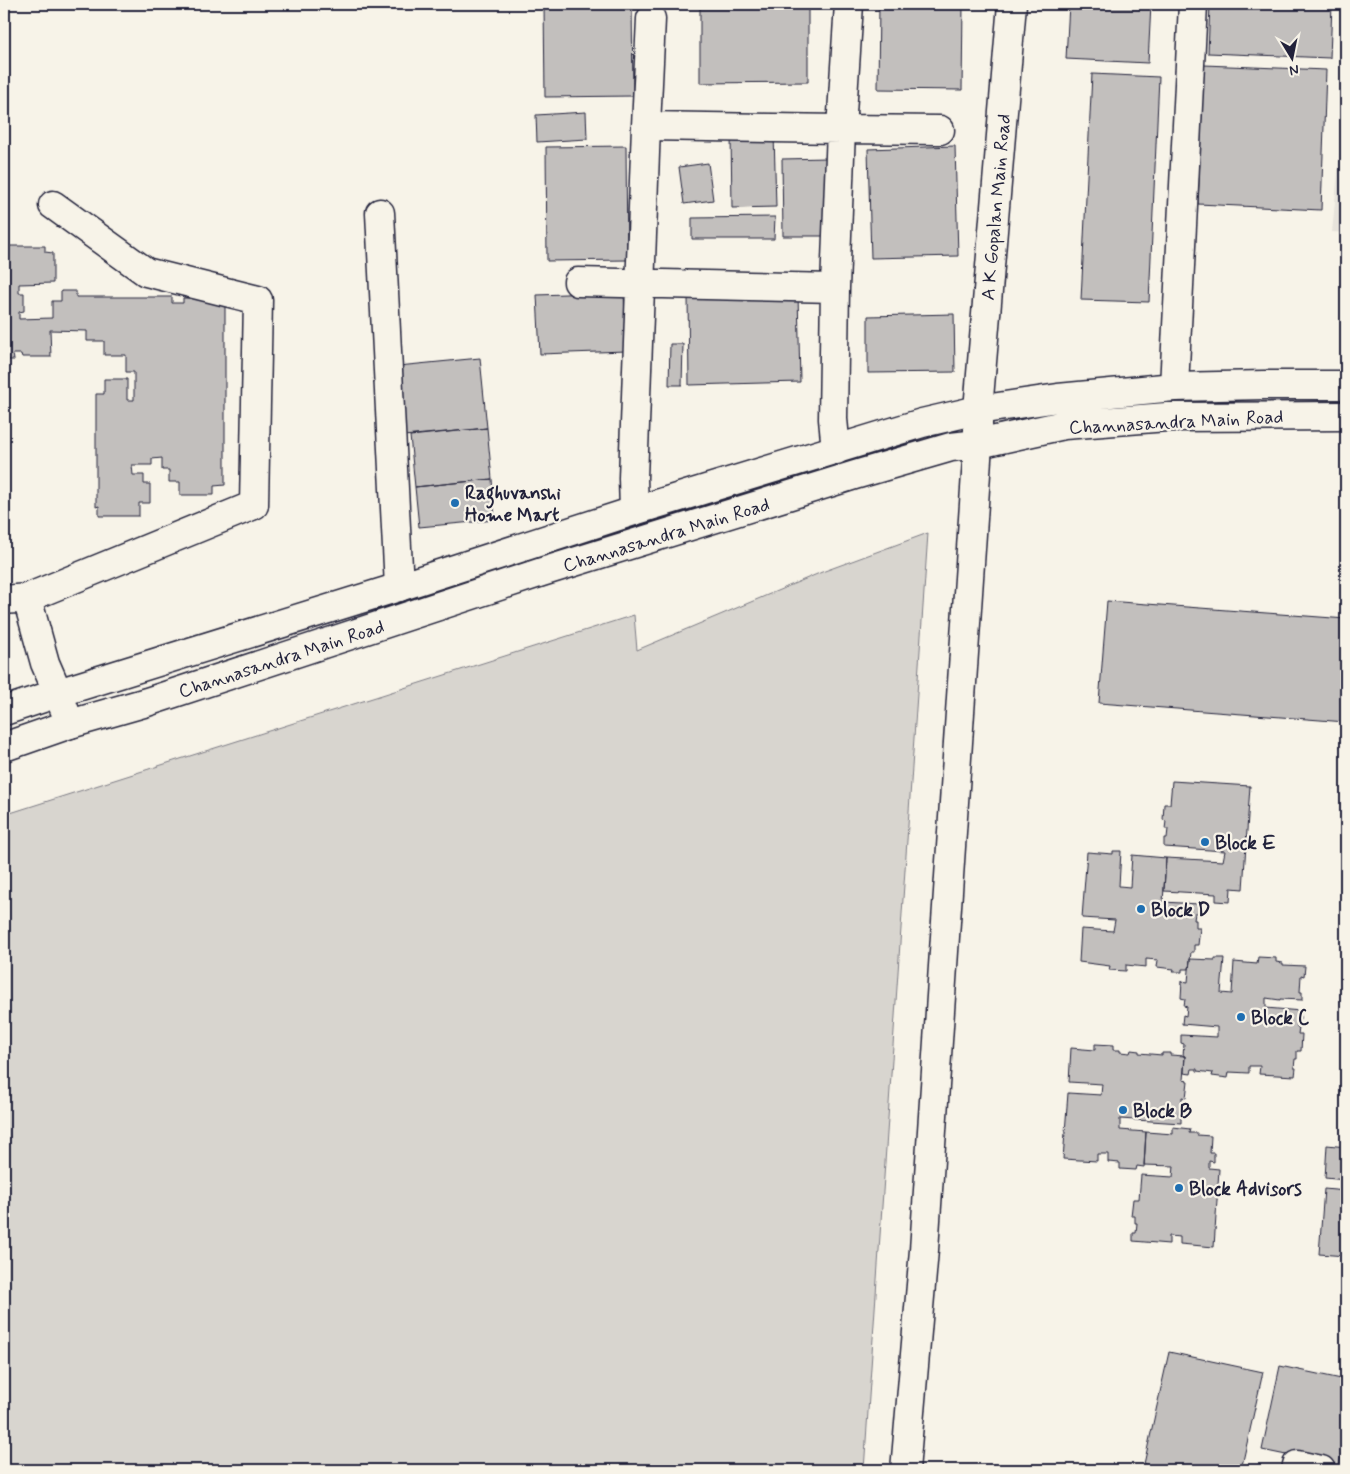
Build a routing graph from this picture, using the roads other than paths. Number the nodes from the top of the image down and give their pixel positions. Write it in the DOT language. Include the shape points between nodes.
graph roads {
  1 [pos="848,4"];
  2 [pos="1012,4"];
  3 [pos="1193,4"];
  4 [pos="651,19"];
  5 [pos="646,126"];
  6 [pos="841,129"];
  7 [pos="940,130"];
  8 [pos="53,205"];
  9 [pos="380,213"];
  10 [pos="578,282"];
  11 [pos="640,283"];
  12 [pos="836,288"];
  13 [pos="1346,386"];
  14 [pos="1174,387"];
  15 [pos="978,410"];
  16 [pos="1346,416"];
  17 [pos="978,444"];
  18 [pos="836,450"];
  19 [pos="634,511"];
  20 [pos="399,587"];
  21 [pos="15,599"];
  22 [pos="58,693"];
  23 [pos="4,711"];
  24 [pos="70,724"];
  25 [pos="4,747"];
  26 [pos="904,1470"];
  27 [pos="1296,1470"];
  28 [pos="1321,1470"];
  1 -- 6 [label="street"];
  2 -- 15 [label="street, A K Gopalan Main Road"];
  3 -- 14 [label="street"];
  4 -- 5 [label="street"];
  5 -- 6 [label="street"];
  5 -- 11 [label="street"];
  6 -- 7 [label="street"];
  6 -- 12 [label="street"];
  8 -- 21 [label="street" via="146,272 258,300 254,505"];
  9 -- 20 [label="street"];
  10 -- 11 [label="street"];
  11 -- 12 [label="street"];
  11 -- 19 [label="street" via="632,478"];
  12 -- 18 [label="street" via="833,419"];
  13 -- 14 [label="street, Channasandra Main Road"];
  14 -- 15 [label="street, Channasandra Main Road" via="1058,398"];
  15 -- 17 [label="street, A K Gopalan Main Road"];
  15 -- 18 [label="street, Channasandra Main Road" via="922,423"];
  16 -- 17 [label="street, Channasandra Main Road" via="1167,417 1064,425"];
  17 -- 24 [label="street, Channasandra Main Road" via="951,447 846,478"];
  17 -- 26 [label="street, A K Gopalan Main Road" via="924,1250"];
  18 -- 19 [label="street, Channasandra Main Road"];
  19 -- 20 [label="street, Channasandra Main Road"];
  20 -- 22 [label="street, Channasandra Main Road"];
  21 -- 22 [label="street"];
  22 -- 23 [label="street, Channasandra Main Road"];
  22 -- 24 [label="street"];
  24 -- 25 [label="street, Channasandra Main Road"];
  27 -- 28 [label="street" via="1297,1465"];
}
